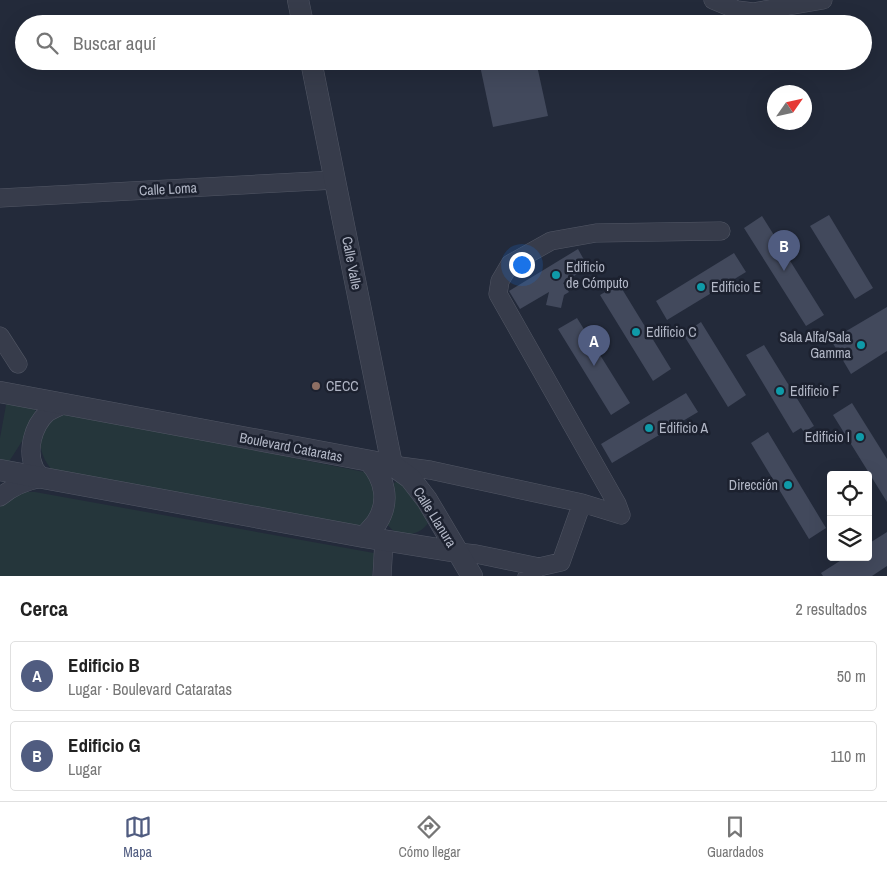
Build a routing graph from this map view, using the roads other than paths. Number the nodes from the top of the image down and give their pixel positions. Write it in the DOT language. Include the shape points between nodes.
graph roads {
  1 [pos="298,0"];
  2 [pos="713,0"];
  3 [pos="823,0"];
  4 [pos="301,15"];
  5 [pos="313,70"];
  6 [pos="336,180"];
  7 [pos="0,198"];
  8 [pos="721,231"];
  9 [pos="0,336"];
  10 [pos="18,364"];
  11 [pos="0,392"];
  12 [pos="65,404"];
  13 [pos="370,462"];
  14 [pos="392,465"];
  15 [pos="0,470"];
  16 [pos="42,478"];
  17 [pos="0,497"];
  18 [pos="582,504"];
  19 [pos="374,539"];
  20 [pos="457,552"];
  21 [pos="533,571"];
  22 [pos="382,576"];
  23 [pos="472,576"];
  1 -- 4 [label="street"];
  2 -- 3 [label="street" via="753,12"];
  5 -- 6 [label="street, Calle Valle"];
  6 -- 7 [label="street, Calle Loma"];
  6 -- 14 [label="street, Calle Valle"];
  8 -- 18 [label="street, Boulevard Cataratas" via="596,233 551,241 510,264 500,281 498,294 621,515"];
  9 -- 10 [label="street"];
  11 -- 12 [label="street, Boulevard Cataratas"];
  12 -- 13 [label="street, Boulevard Cataratas"];
  12 -- 16 [label="street" via="47,414 35,430 32,460"];
  13 -- 14 [label="street, Boulevard Cataratas"];
  13 -- 19 [label="street" via="384,486 385,495"];
  14 -- 18 [label="street, Boulevard Cataratas" via="430,470"];
  14 -- 20 [label="street, Calle Llanura" via="410,478 427,500"];
  15 -- 16 [label="street"];
  16 -- 17 [label="street" via="19,484"];
  16 -- 19 [label="street"];
  18 -- 21 [label="street" via="561,562"];
  19 -- 20 [label="street"];
  19 -- 22 [label="street"];
  20 -- 21 [label="street" via="476,554"];
  20 -- 23 [label="street, Calle Llanura"];
}
